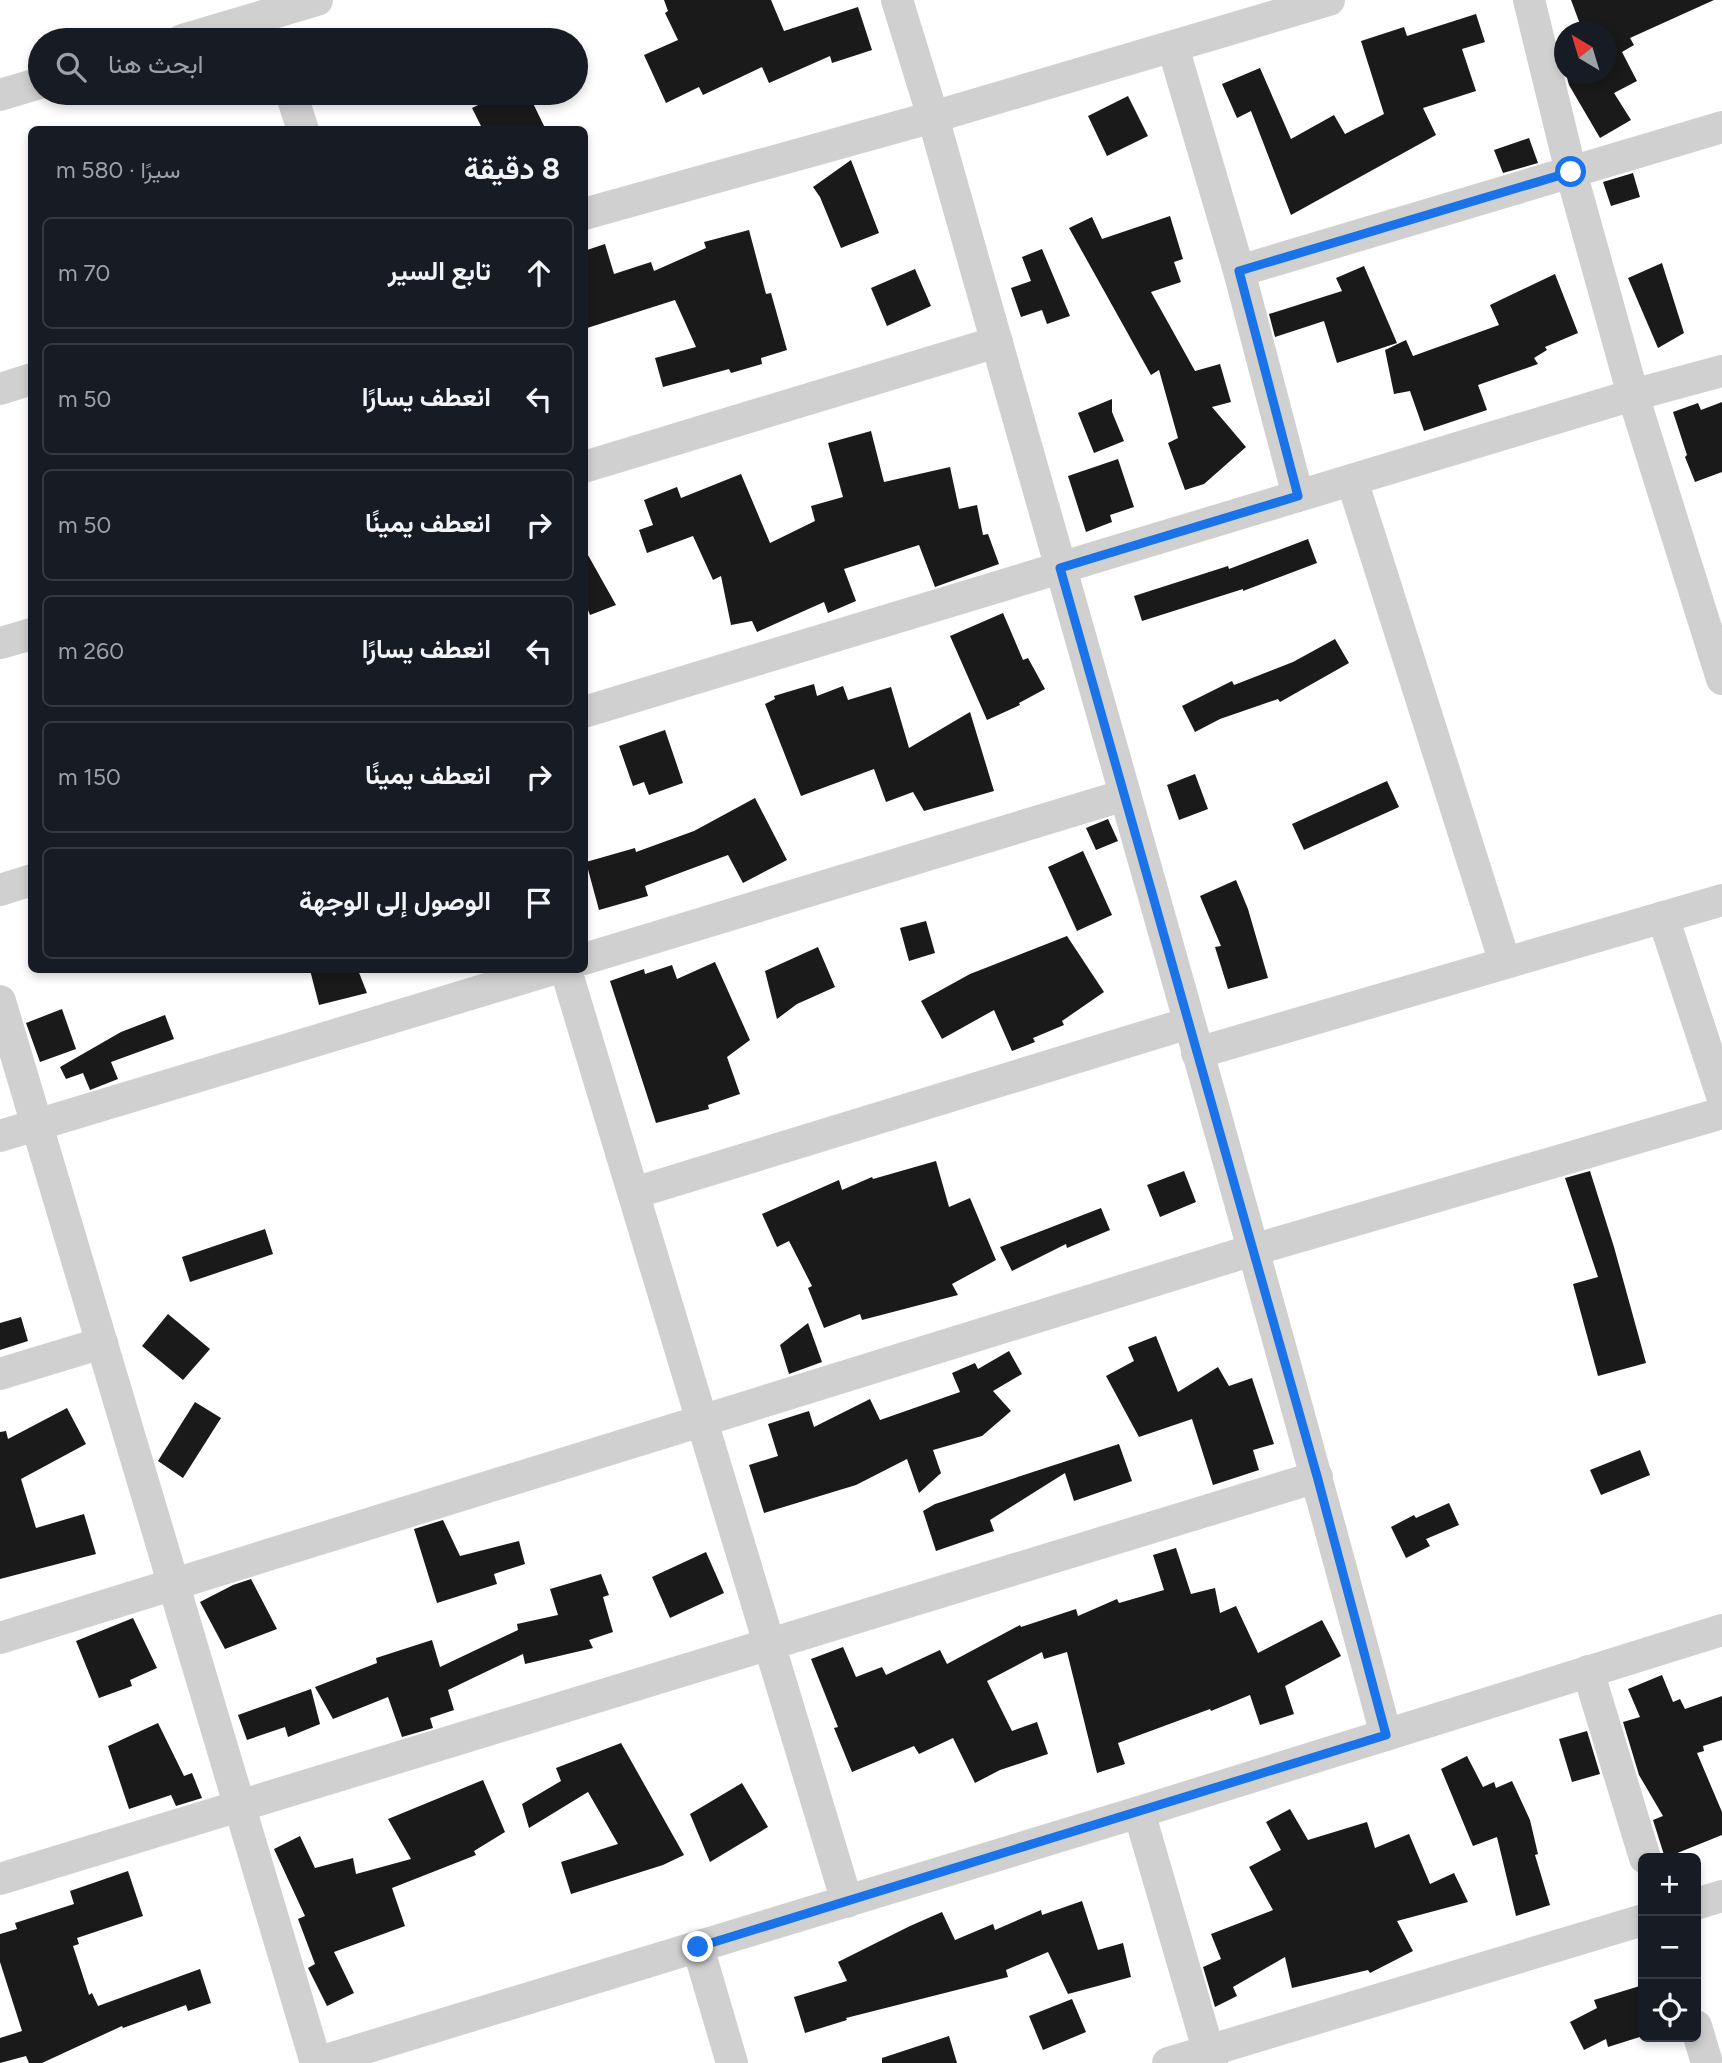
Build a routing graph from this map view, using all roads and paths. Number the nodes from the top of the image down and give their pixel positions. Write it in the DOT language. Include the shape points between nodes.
graph roads {
  1 [pos="317,0"];
  2 [pos="897,0"];
  3 [pos="1329,0"];
  4 [pos="1529,0"];
  5 [pos="269,28"];
  6 [pos="1173,47"];
  7 [pos="28,87"];
  8 [pos="0,95"];
  9 [pos="295,105"];
  10 [pos="933,117"];
  11 [pos="302,126"];
  12 [pos="1722,127"];
  13 [pos="1571,172"];
  14 [pos="588,213"];
  15 [pos="1239,271"];
  16 [pos="997,342"];
  17 [pos="1722,371"];
  18 [pos="28,380"];
  19 [pos="0,389"];
  20 [pos="1633,395"];
  21 [pos="588,466"];
  22 [pos="1352,480"];
  23 [pos="1298,496"];
  24 [pos="1060,568"];
  25 [pos="1713,619"];
  26 [pos="28,635"];
  27 [pos="0,643"];
  28 [pos="1722,679"];
  29 [pos="588,711"];
  30 [pos="1125,795"];
  31 [pos="28,881"];
  32 [pos="0,890"];
  33 [pos="1722,900"];
  34 [pos="1663,917"];
  35 [pos="588,958"];
  36 [pos="1505,962"];
  37 [pos="540,973"];
  38 [pos="567,973"];
  39 [pos="0,1001"];
  40 [pos="1189,1023"];
  41 [pos="1197,1053"];
  42 [pos="1722,1096"];
  43 [pos="1722,1113"];
  44 [pos="37,1125"];
  45 [pos="0,1136"];
  46 [pos="634,1193"];
  47 [pos="1253,1250"];
  48 [pos="102,1343"];
  49 [pos="0,1374"];
  50 [pos="702,1421"];
  51 [pos="1317,1476"];
  52 [pos="173,1584"];
  53 [pos="1722,1630"];
  54 [pos="0,1638"];
  55 [pos="770,1643"];
  56 [pos="1588,1671"];
  57 [pos="1386,1735"];
  58 [pos="240,1806"];
  59 [pos="1139,1812"];
  60 [pos="1643,1853"];
  61 [pos="0,1879"];
  62 [pos="1722,1896"];
  63 [pos="847,1902"];
  64 [pos="1701,1902"];
  65 [pos="1638,1922"];
  66 [pos="698,1947"];
  67 [pos="1701,2042"];
  68 [pos="1210,2057"];
  69 [pos="316,2063"];
  70 [pos="732,2063"];
  71 [pos="1168,2063"];
  72 [pos="1707,2063"];
  1 -- 5 [label="street"];
  2 -- 10 [label="street"];
  3 -- 6 [label="street"];
  4 -- 13 [label="street"];
  6 -- 10 [label="street"];
  6 -- 15 [label="street"];
  7 -- 8 [label="street"];
  9 -- 11 [label="street"];
  10 -- 14 [label="street"];
  10 -- 16 [label="street"];
  12 -- 13 [label="street"];
  13 -- 15 [label="street"];
  13 -- 20 [label="street"];
  15 -- 23 [label="street"];
  16 -- 21 [label="street"];
  16 -- 24 [label="street"];
  17 -- 20 [label="street"];
  18 -- 19 [label="street"];
  20 -- 22 [label="street"];
  20 -- 25 [label="street"];
  22 -- 23 [label="street"];
  22 -- 36 [label="street"];
  23 -- 24 [label="street"];
  24 -- 29 [label="street"];
  24 -- 30 [label="street"];
  25 -- 28 [label="street"];
  26 -- 27 [label="street"];
  30 -- 35 [label="street"];
  30 -- 40 [label="street"];
  31 -- 32 [label="street"];
  33 -- 34 [label="street"];
  34 -- 36 [label="street"];
  34 -- 42 [label="street"];
  36 -- 41 [label="street"];
  37 -- 44 [label="street"];
  38 -- 46 [label="street"];
  39 -- 44 [label="street"];
  40 -- 41 [label="street"];
  40 -- 46 [label="street"];
  41 -- 47 [label="street"];
  43 -- 47 [label="street"];
  44 -- 45 [label="street"];
  44 -- 48 [label="street"];
  46 -- 50 [label="street"];
  47 -- 50 [label="street"];
  47 -- 51 [label="street"];
  48 -- 49 [label="street"];
  48 -- 52 [label="street"];
  50 -- 52 [label="street"];
  50 -- 55 [label="street"];
  51 -- 55 [label="street"];
  51 -- 57 [label="street"];
  52 -- 54 [label="street"];
  52 -- 58 [label="street"];
  53 -- 56 [label="street"];
  55 -- 58 [label="street"];
  55 -- 63 [label="street"];
  56 -- 57 [label="street"];
  56 -- 60 [label="street"];
  57 -- 59 [label="street"];
  58 -- 61 [label="street"];
  58 -- 69 [label="street"];
  59 -- 63 [label="street"];
  59 -- 68 [label="street"];
  62 -- 64 [label="street"];
  63 -- 66 [label="street"];
  65 -- 68 [label="street"];
  66 -- 69 [label="street"];
  66 -- 70 [label="street"];
  67 -- 72 [label="street"];
  68 -- 71 [label="street"];
}
